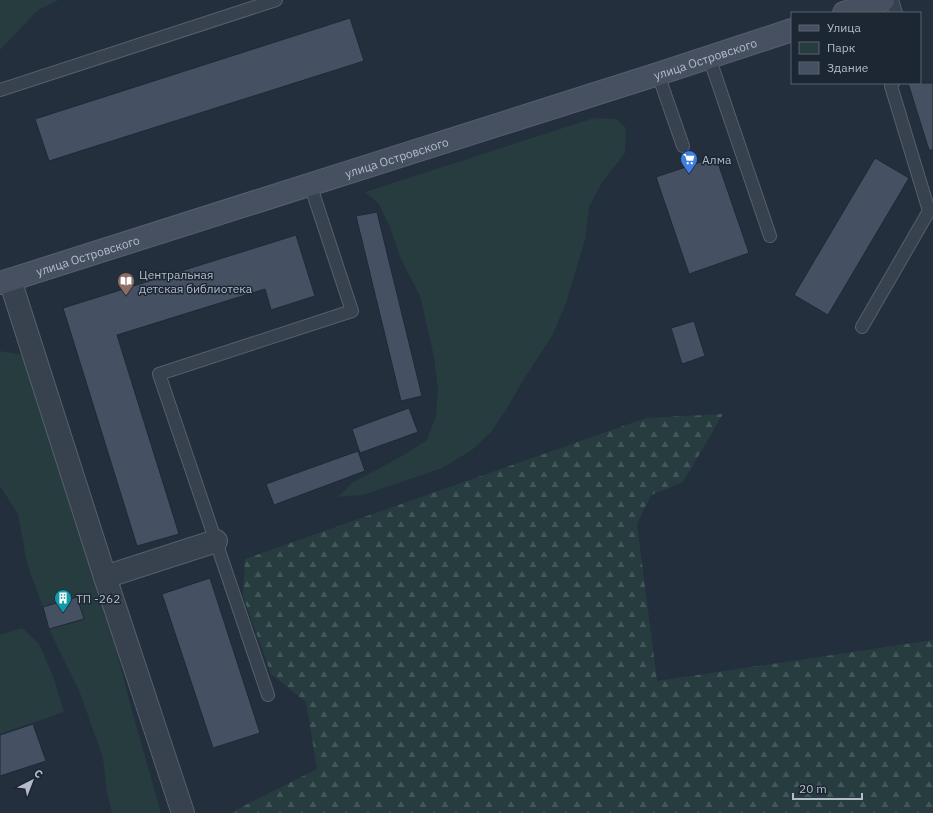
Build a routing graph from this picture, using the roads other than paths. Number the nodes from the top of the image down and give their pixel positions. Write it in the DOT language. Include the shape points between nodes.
graph roads {
  1 [pos="276,0"];
  2 [pos="884,0"];
  3 [pos="892,0"];
  4 [pos="847,12"];
  5 [pos="896,12"];
  6 [pos="791,30"];
  7 [pos="709,57"];
  8 [pos="658,74"];
  9 [pos="892,84"];
  10 [pos="0,90"];
  11 [pos="683,146"];
  12 [pos="310,184"];
  13 [pos="770,236"];
  14 [pos="5,281"];
  15 [pos="862,327"];
  16 [pos="216,541"];
  17 [pos="105,577"];
  18 [pos="268,695"];
  19 [pos="183,813"];
  1 -- 10 [label="lane"];
  2 -- 4 [label="main road"];
  3 -- 5 [label="lane"];
  6 -- 7 [label="main road, улица Островского"];
  7 -- 8 [label="main road, улица Островского"];
  7 -- 13 [label="lane"];
  8 -- 11 [label="lane"];
  8 -- 12 [label="main road, улица Островского"];
  9 -- 15 [label="lane" via="890,86 929,211"];
  12 -- 14 [label="main road, улица Островского"];
  12 -- 16 [label="lane" via="352,312 159,374"];
  14 -- 17 [label="street"];
  16 -- 17 [label="street"];
  16 -- 18 [label="lane"];
  17 -- 19 [label="street"];
}
